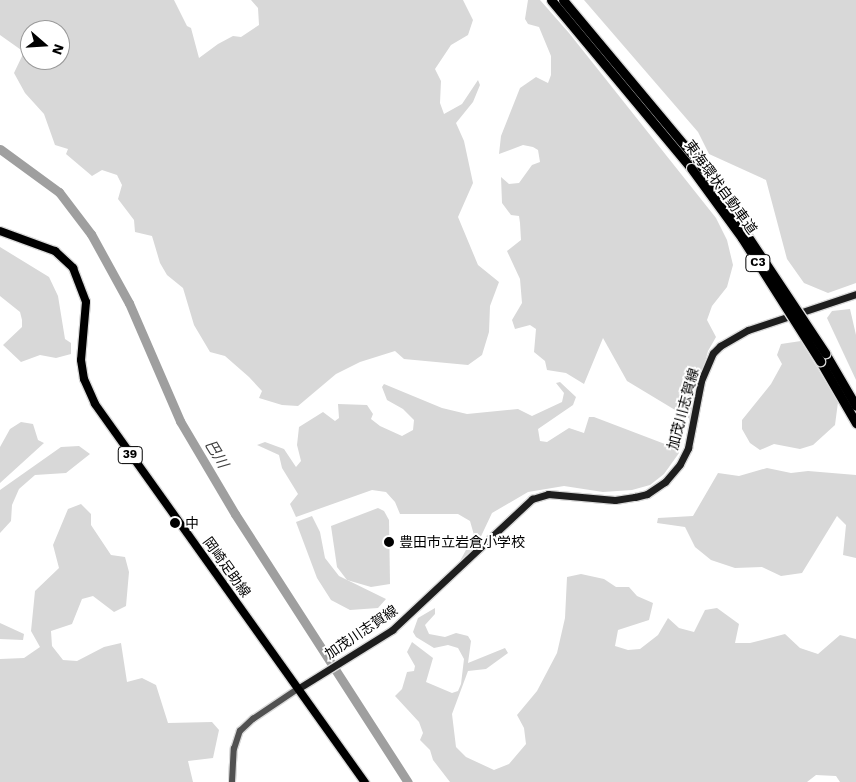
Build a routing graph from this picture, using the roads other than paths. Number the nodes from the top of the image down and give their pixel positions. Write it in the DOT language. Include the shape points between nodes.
graph roads {
  1 [pos="551,0"];
  2 [pos="560,4"];
  3 [pos="694,164"];
  4 [pos="0,231"];
  5 [pos="856,294"];
  6 [pos="856,406"];
  7 [pos="856,423"];
  8 [pos="299,688"];
  9 [pos="232,782"];
  10 [pos="365,782"];
  1 -- 2 [label="highway, 東海環状自動車道"];
  2 -- 3 [label="highway, 東海環状自動車道 / C3"];
  3 -- 6 [label="highway, 東海環状自動車道 / C3, bridge" via="825,352"];
  3 -- 7 [label="highway, 東海環状自動車道 / C3, bridge"];
  4 -- 8 [label="main road, 岡崎足助線 / 39" via="55,251 73,268 86,302 81,360 84,380 95,404"];
  5 -- 8 [label="main road, 加茂川志賀線" via="731,337 713,353 701,381 688,448 665,482 635,497 615,500 548,494 532,499 411,614"];
  8 -- 9 [label="street" via="253,718 240,731 234,750"];
  8 -- 10 [label="main road, 岡崎足助線 / 39"];
}
